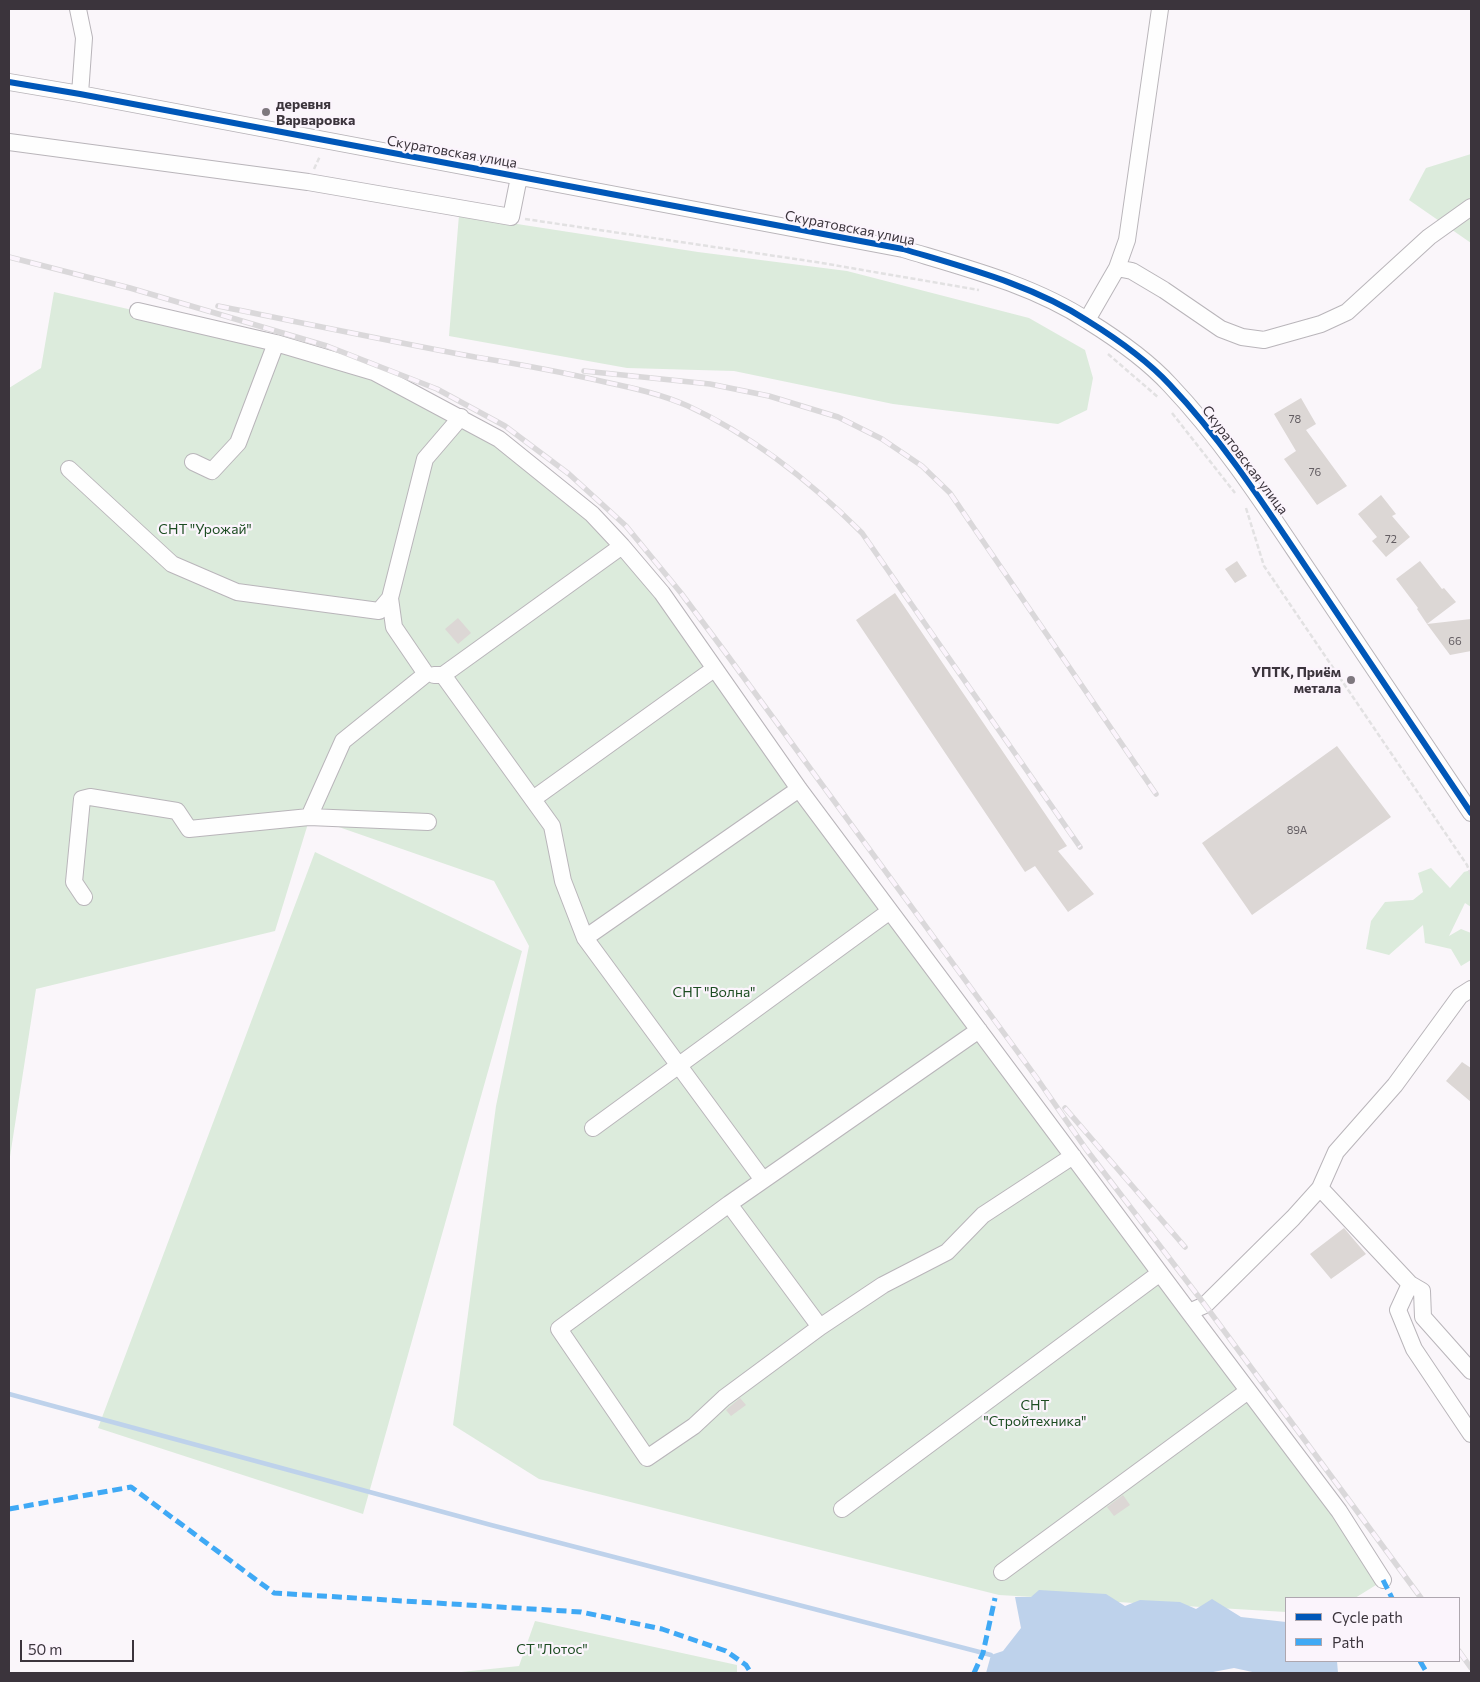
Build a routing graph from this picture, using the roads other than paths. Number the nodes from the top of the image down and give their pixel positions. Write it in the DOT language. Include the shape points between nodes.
graph roads {
  1 [pos="78,9"];
  2 [pos="1160,9"];
  3 [pos="9,82"];
  4 [pos="80,94"];
  5 [pos="9,142"];
  6 [pos="519,177"];
  7 [pos="1471,207"];
  8 [pos="1117,268"];
  9 [pos="138,311"];
  10 [pos="1087,320"];
  11 [pos="276,343"];
  12 [pos="461,417"];
  13 [pos="193,462"];
  14 [pos="69,469"];
  15 [pos="622,546"];
  16 [pos="390,598"];
  17 [pos="714,669"];
  18 [pos="426,674"];
  19 [pos="443,676"];
  20 [pos="799,789"];
  21 [pos="533,799"];
  22 [pos="1471,813"];
  23 [pos="309,817"];
  24 [pos="428,822"];
  25 [pos="84,897"];
  26 [pos="890,910"];
  27 [pos="585,938"];
  28 [pos="1471,989"];
  29 [pos="979,1030"];
  30 [pos="678,1066"];
  31 [pos="592,1128"];
  32 [pos="1073,1156"];
  33 [pos="763,1180"];
  34 [pos="1320,1188"];
  35 [pos="729,1204"];
  36 [pos="1160,1273"];
  37 [pos="1410,1284"];
  38 [pos="1189,1312"];
  39 [pos="820,1327"];
  40 [pos="1471,1371"];
  41 [pos="1248,1391"];
  42 [pos="1471,1434"];
  43 [pos="842,1509"];
  44 [pos="1002,1572"];
  45 [pos="1383,1580"];
  1 -- 4 [label="street" via="84,38"];
  2 -- 8 [label="street" via="1127,240"];
  3 -- 4 [label="street, Скуратовская улица"];
  4 -- 6 [label="street, Скуратовская улица"];
  5 -- 6 [label="street" via="308,182 511,216"];
  6 -- 10 [label="street, Скуратовская улица" via="903,249 1025,288"];
  7 -- 8 [label="street" via="1429,236 1347,312 1321,324 1264,340 1242,337 1221,329 1132,270"];
  8 -- 10 [label="street"];
  9 -- 11 [label="street"];
  10 -- 22 [label="street, Скуратовская улица" via="1131,350 1169,384 1211,433 1256,493"];
  11 -- 12 [label="street" via="374,372"];
  11 -- 13 [label="street" via="238,443 212,471"];
  12 -- 15 [label="street" via="499,439 592,514"];
  12 -- 16 [label="street" via="426,459"];
  14 -- 16 [label="street" via="172,564 237,592 379,611"];
  15 -- 17 [label="street" via="662,593"];
  15 -- 19 [label="street"];
  16 -- 18 [label="street" via="394,627"];
  17 -- 20 [label="street"];
  17 -- 21 [label="street"];
  18 -- 19 [label="street"];
  18 -- 23 [label="street" via="343,740"];
  19 -- 21 [label="street"];
  20 -- 26 [label="street"];
  20 -- 27 [label="street"];
  21 -- 27 [label="street" via="552,826 563,881"];
  23 -- 24 [label="street"];
  23 -- 25 [label="street" via="189,829 177,811 90,796 82,800 74,882"];
  26 -- 29 [label="street"];
  26 -- 30 [label="street"];
  27 -- 30 [label="street"];
  28 -- 34 [label="street" via="1460,996 1395,1085 1336,1152"];
  29 -- 32 [label="street"];
  29 -- 33 [label="street"];
  30 -- 31 [label="street"];
  30 -- 33 [label="street"];
  32 -- 36 [label="street"];
  32 -- 39 [label="street" via="983,1215 947,1252 883,1285"];
  33 -- 35 [label="street"];
  34 -- 37 [label="street"];
  34 -- 38 [label="street" via="1205,1306"];
  35 -- 39 [label="street"];
  35 -- 39 [label="street" via="559,1329 647,1458 694,1426 724,1398"];
  36 -- 38 [label="street"];
  36 -- 43 [label="street"];
  37 -- 40 [label="street" via="1422,1291 1423,1317"];
  37 -- 42 [label="street" via="1398,1310 1414,1349"];
  38 -- 41 [label="street"];
  41 -- 44 [label="street"];
  41 -- 45 [label="street" via="1339,1511"];
}
